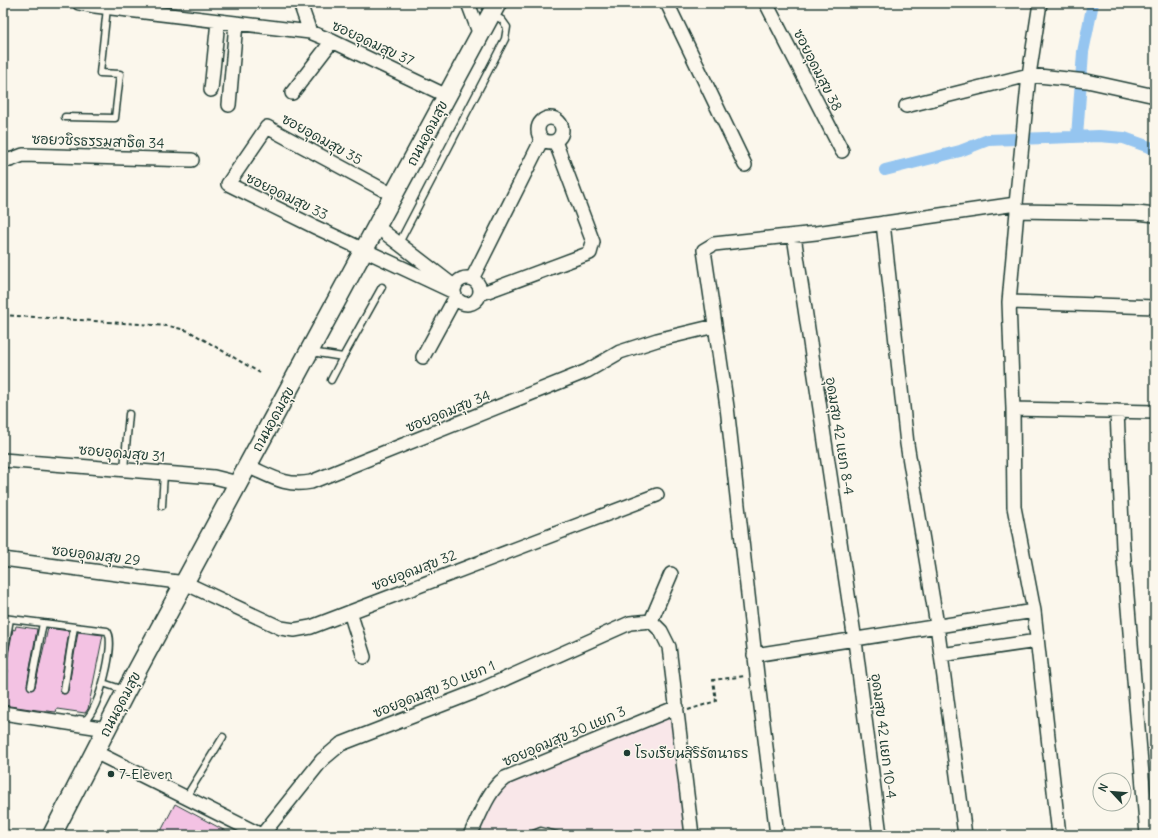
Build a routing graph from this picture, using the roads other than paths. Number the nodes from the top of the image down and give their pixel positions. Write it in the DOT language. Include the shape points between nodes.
graph roads {
  1 [pos="79,3"];
  2 [pos="300,3"];
  3 [pos="468,3"];
  4 [pos="667,3"];
  5 [pos="766,3"];
  6 [pos="1040,3"];
  7 [pos="99,6"];
  8 [pos="494,8"];
  9 [pos="218,21"];
  10 [pos="236,23"];
  11 [pos="310,32"];
  12 [pos="480,35"];
  13 [pos="332,41"];
  14 [pos="1029,75"];
  15 [pos="211,90"];
  16 [pos="292,93"];
  17 [pos="447,96"];
  18 [pos="1155,96"];
  19 [pos="229,105"];
  20 [pos="906,106"];
  21 [pos="65,117"];
  22 [pos="842,151"];
  23 [pos="248,155"];
  24 [pos="3,159"];
  25 [pos="192,160"];
  26 [pos="745,165"];
  27 [pos="393,195"];
  28 [pos="1016,207"];
  29 [pos="1155,215"];
  30 [pos="883,223"];
  31 [pos="376,226"];
  32 [pos="794,236"];
  33 [pos="399,244"];
  34 [pos="363,250"];
  35 [pos="472,279"];
  36 [pos="382,287"];
  37 [pos="455,292"];
  38 [pos="480,294"];
  39 [pos="1009,302"];
  40 [pos="1155,307"];
  41 [pos="715,326"];
  42 [pos="310,352"];
  43 [pos="343,357"];
  44 [pos="423,357"];
  45 [pos="331,380"];
  46 [pos="1013,409"];
  47 [pos="1117,411"];
  48 [pos="1155,412"];
  49 [pos="129,414"];
  50 [pos="3,460"];
  51 [pos="247,466"];
  52 [pos="124,469"];
  53 [pos="164,473"];
  54 [pos="238,483"];
  55 [pos="657,495"];
  56 [pos="162,506"];
  57 [pos="3,559"];
  58 [pos="671,574"];
  59 [pos="185,583"];
  60 [pos="350,612"];
  61 [pos="1034,612"];
  62 [pos="6,618"];
  63 [pos="651,620"];
  64 [pos="43,623"];
  65 [pos="937,625"];
  66 [pos="74,627"];
  67 [pos="855,641"];
  68 [pos="1038,641"];
  69 [pos="754,655"];
  70 [pos="941,655"];
  71 [pos="364,657"];
  72 [pos="3,659"];
  73 [pos="103,683"];
  74 [pos="31,686"];
  75 [pos="64,690"];
  76 [pos="126,691"];
  77 [pos="3,709"];
  78 [pos="677,710"];
  79 [pos="3,713"];
  80 [pos="107,729"];
  81 [pos="223,737"];
  82 [pos="95,752"];
  83 [pos="1149,786"];
  84 [pos="186,798"];
  85 [pos="52,835"];
  86 [pos="261,835"];
  87 [pos="470,835"];
  88 [pos="531,835"];
  89 [pos="557,835"];
  90 [pos="692,835"];
  91 [pos="778,835"];
  92 [pos="880,835"];
  93 [pos="965,835"];
  94 [pos="1060,835"];
  95 [pos="1146,835"];
  1 -- 7 [label="street, ซอยอุดมสุข 37"];
  2 -- 11 [label="street"];
  3 -- 12 [label="street"];
  4 -- 26 [label="street"];
  5 -- 22 [label="street, ซอยอุดมสุข 38"];
  6 -- 14 [label="street"];
  7 -- 9 [label="street, ซอยอุดมสุข 37"];
  7 -- 21 [label="lane" via="100,73 120,74 115,118"];
  8 -- 12 [label="main road, ถนนอุดมสุข"];
  8 -- 33 [label="lane" via="507,27 505,39"];
  9 -- 10 [label="street, ซอยอุดมสุข 37"];
  9 -- 15 [label="street"];
  10 -- 11 [label="street, ซอยอุดมสุข 37"];
  10 -- 19 [label="street"];
  11 -- 13 [label="street, ซอยอุดมสุข 37"];
  12 -- 17 [label="main road, ถนนอุดมสุข"];
  13 -- 16 [label="street"];
  13 -- 17 [label="street, ซอยอุดมสุข 37"];
  14 -- 18 [label="street" via="1087,81"];
  14 -- 20 [label="street"];
  14 -- 28 [label="street"];
  17 -- 27 [label="main road, ถนนอุดมสุข"];
  23 -- 27 [label="street, ซอยอุดมสุข 35" via="267,127"];
  23 -- 34 [label="street, ซอยอุดมสุข 33" via="228,184"];
  24 -- 25 [label="street, ซอยวชิรธรรมสาธิต 34" via="10,160 23,155"];
  27 -- 31 [label="main road, ถนนอุดมสุข"];
  28 -- 29 [label="street"];
  28 -- 30 [label="street"];
  28 -- 39 [label="street"];
  30 -- 32 [label="street"];
  30 -- 65 [label="street" via="907,444"];
  31 -- 33 [label="street"];
  31 -- 34 [label="main road, ถนนอุดมสุข"];
  32 -- 41 [label="street" via="714,244 704,250"];
  32 -- 67 [label="street, อุดมสุข 42 แยก 8-4"];
  33 -- 37 [label="street"];
  34 -- 37 [label="street"];
  34 -- 42 [label="main road, ถนนอุดมสุข"];
  35 -- 37 [label="street" via="464,278"];
  35 -- 38 [label="street" via="479,285"];
  35 -- 38 [label="street" via="548,140 593,247 590,253"];
  36 -- 43 [label="lane"];
  37 -- 38 [label="street" via="458,301 467,304 475,302"];
  37 -- 44 [label="street"];
  39 -- 40 [label="street"];
  39 -- 46 [label="street"];
  41 -- 51 [label="street, ซอยอุดมสุข 34" via="620,352 587,372 311,482 297,485"];
  41 -- 69 [label="street" via="728,414"];
  42 -- 43 [label="lane"];
  42 -- 51 [label="main road, ถนนอุดมสุข"];
  43 -- 45 [label="lane"];
  46 -- 47 [label="street"];
  46 -- 61 [label="street" via="1014,507"];
  47 -- 48 [label="street"];
  47 -- 83 [label="street" via="1123,548"];
  49 -- 52 [label="lane"];
  50 -- 52 [label="street, ซอยอุดมสุข 31"];
  51 -- 54 [label="main road, ถนนอุดมสุข"];
  52 -- 53 [label="street, ซอยอุดมสุข 31"];
  53 -- 54 [label="street, ซอยอุดมสุข 31" via="214,477"];
  53 -- 56 [label="lane"];
  54 -- 59 [label="main road, ถนนอุดมสุข"];
  55 -- 60 [label="street, ซอยอุดมสุข 32"];
  57 -- 59 [label="street, ซอยอุดมสุข 29"];
  58 -- 63 [label="street"];
  59 -- 60 [label="street, ซอยอุดมสุข 32" via="281,628 294,630 311,627"];
  59 -- 76 [label="main road, ถนนอุดมสุข"];
  60 -- 71 [label="street"];
  61 -- 65 [label="street"];
  61 -- 68 [label="street"];
  62 -- 64 [label="lane"];
  62 -- 72 [label="lane"];
  63 -- 78 [label="street" via="661,630 669,647"];
  63 -- 86 [label="street, ซอยอุดมสุข 30 แยก 1" via="630,623 480,690 341,744 322,760"];
  64 -- 66 [label="lane"];
  64 -- 74 [label="lane"];
  65 -- 67 [label="street"];
  65 -- 70 [label="street"];
  66 -- 73 [label="lane" via="107,631 110,635"];
  66 -- 75 [label="lane"];
  67 -- 69 [label="street"];
  67 -- 92 [label="street, อุดมสุข 42 แยก 10-4"];
  68 -- 70 [label="street"];
  68 -- 94 [label="street"];
  69 -- 91 [label="street"];
  70 -- 93 [label="street"];
  73 -- 76 [label="lane"];
  73 -- 77 [label="lane" via="91,715 85,720"];
  76 -- 80 [label="main road, ถนนอุดมสุข"];
  78 -- 87 [label="street, ซอยอุดมสุข 30 แยก 3" via="505,778 496,784"];
  78 -- 90 [label="street"];
  79 -- 80 [label="street"];
  80 -- 82 [label="main road, ถนนอุดมสุข"];
  81 -- 84 [label="lane"];
  82 -- 84 [label="street"];
  82 -- 85 [label="main road, ถนนอุดมสุข"];
  83 -- 95 [label="street"];
  84 -- 86 [label="street"];
  88 -- 89 [label="lane" via="542,831"];
}
